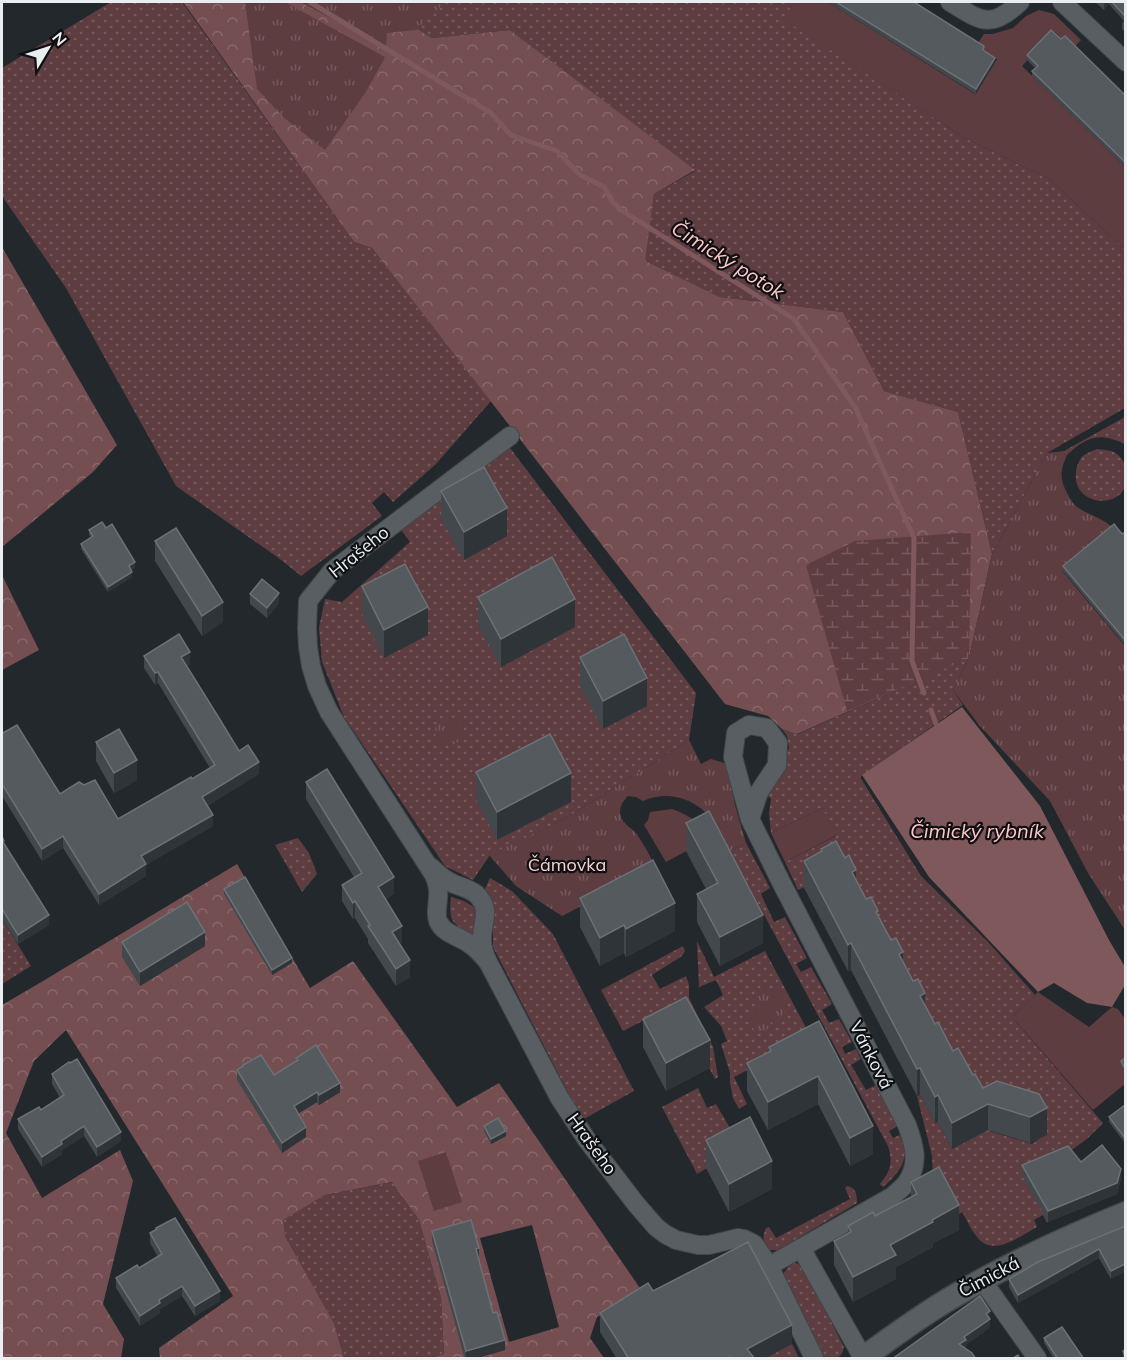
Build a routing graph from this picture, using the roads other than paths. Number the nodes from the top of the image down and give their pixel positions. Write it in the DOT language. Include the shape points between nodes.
graph roads {
  1 [pos="950,2"];
  2 [pos="1020,2"];
  3 [pos="1062,2"];
  4 [pos="1125,62"];
  5 [pos="510,436"];
  6 [pos="750,819"];
  7 [pos="430,867"];
  8 [pos="488,962"];
  9 [pos="1125,1213"];
  10 [pos="801,1248"];
  11 [pos="769,1266"];
  12 [pos="982,1280"];
  13 [pos="814,1359"];
  14 [pos="863,1359"];
  15 [pos="1037,1359"];
  1 -- 2 [label="street" via="976,18 994,20"];
  3 -- 4 [label="street"];
  5 -- 7 [label="street, Hrašeho" via="332,571 308,601 308,647 317,686 329,712"];
  6 -- 6 [label="street, Vánková" via="759,792 777,765 778,743 767,728 749,725 736,733 733,757"];
  6 -- 10 [label="street, Vánková" via="907,1125 916,1162 908,1181 893,1196"];
  7 -- 8 [label="street, Hrašeho" via="437,883 436,912 440,924"];
  7 -- 8 [label="street, Hrašeho" via="472,891 483,903 486,918 482,941"];
  8 -- 11 [label="street, Hrašeho" via="559,1097 587,1140 656,1227 687,1243 709,1245 744,1239 754,1244"];
  9 -- 12 [label="street, Čimická"];
  10 -- 11 [label="street, Vánková"];
  10 -- 14 [label="street"];
  11 -- 13 [label="street"];
  12 -- 14 [label="street, Čimická"];
  12 -- 15 [label="street"];
}
